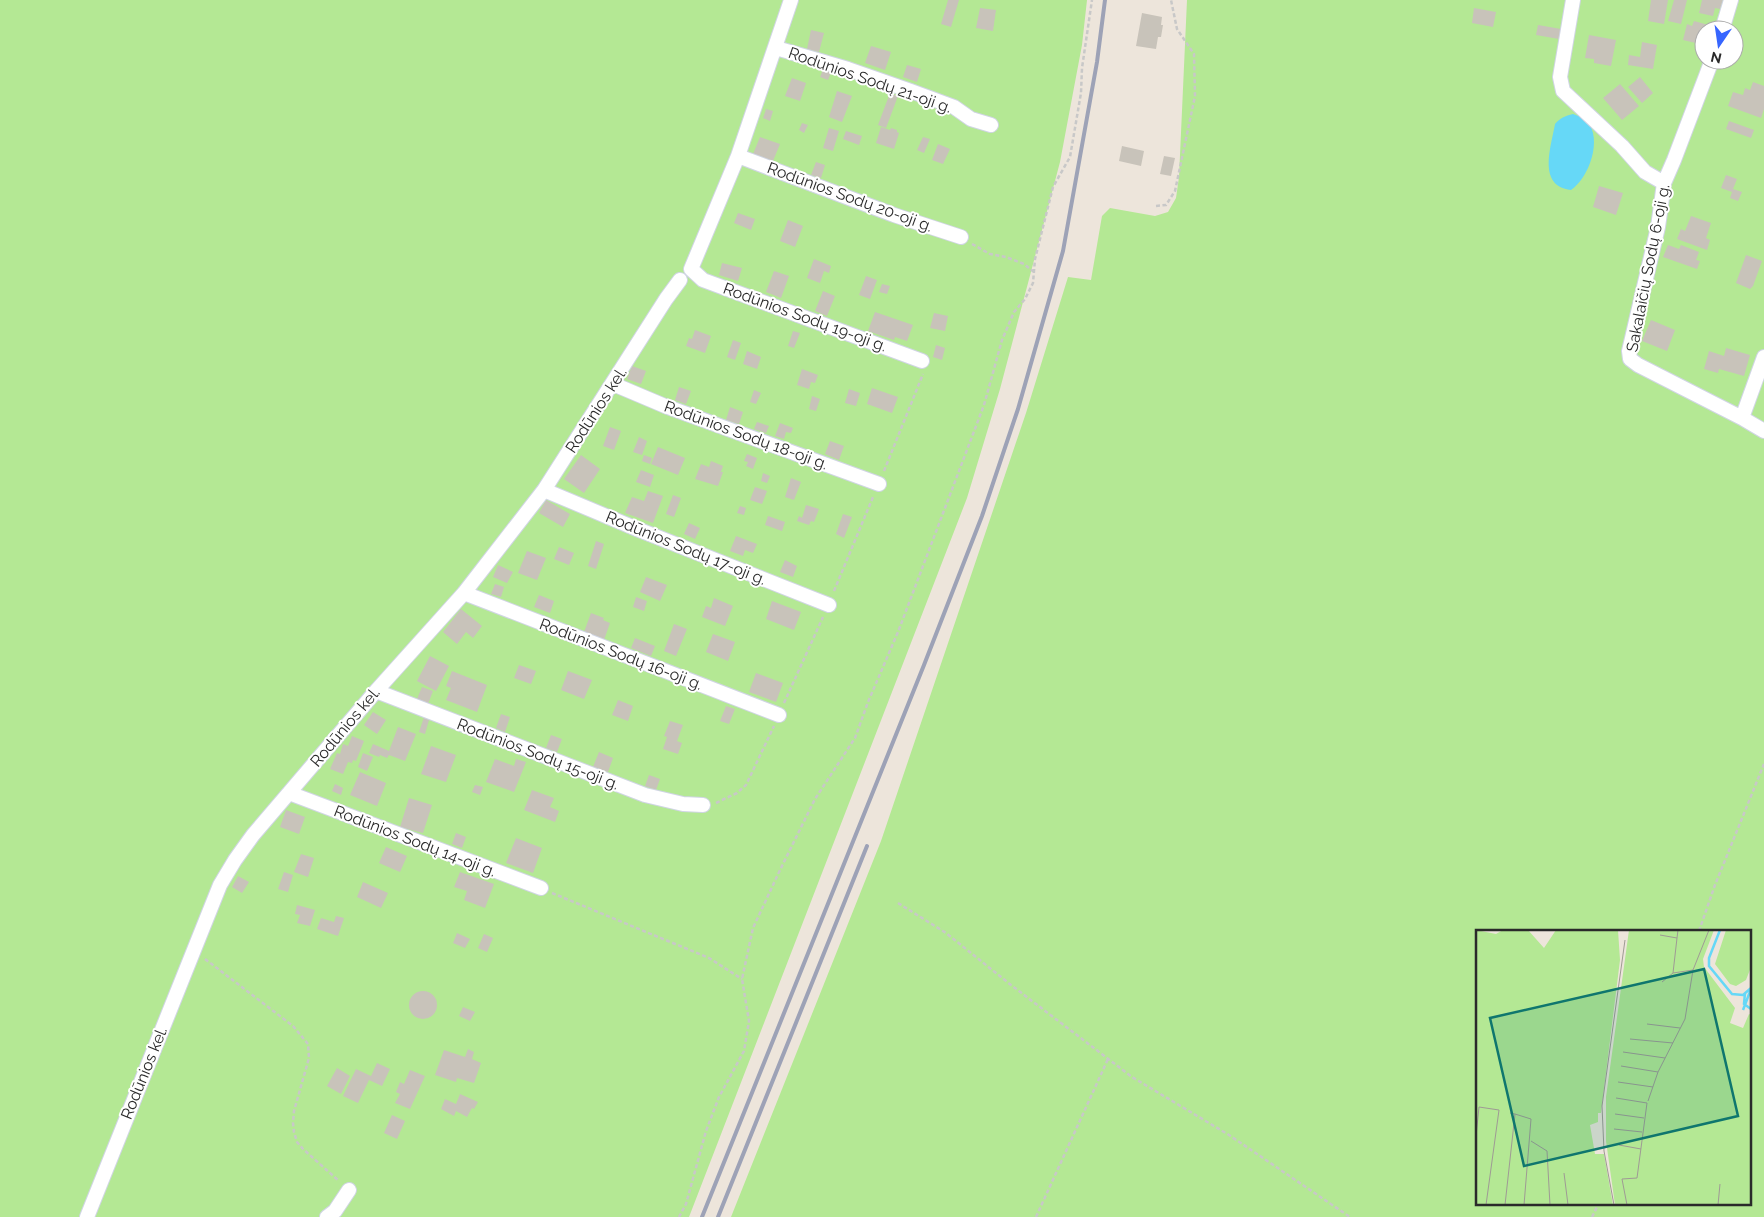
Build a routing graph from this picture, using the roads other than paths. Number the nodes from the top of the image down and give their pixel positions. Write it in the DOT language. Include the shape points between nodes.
graph roads {
  1 [pos="791,0"];
  2 [pos="1573,0"];
  3 [pos="1731,0"];
  4 [pos="1725,20"];
  5 [pos="776,48"];
  6 [pos="1708,70"];
  7 [pos="991,125"];
  8 [pos="738,156"];
  9 [pos="1664,183"];
  10 [pos="961,237"];
  11 [pos="680,280"];
  12 [pos="1764,357"];
  13 [pos="922,361"];
  14 [pos="613,384"];
  15 [pos="1742,418"];
  16 [pos="1764,431"];
  17 [pos="879,484"];
  18 [pos="544,490"];
  19 [pos="464,593"];
  20 [pos="829,605"];
  21 [pos="376,691"];
  22 [pos="779,715"];
  23 [pos="289,793"];
  24 [pos="703,805"];
  25 [pos="541,888"];
  26 [pos="349,1190"];
  27 [pos="87,1217"];
  28 [pos="327,1217"];
  1 -- 5 [label="street"];
  2 -- 9 [label="street" via="1560,77 1563,91 1645,172"];
  3 -- 4 [label="street"];
  5 -- 7 [label="street, Rodūnios Sodų 21-oji g." via="911,91"];
  5 -- 8 [label="street"];
  6 -- 9 [label="street, Sakalaičių Sodų 6-oji g."];
  8 -- 10 [label="street, Rodūnios Sodų 20-oji g."];
  8 -- 13 [label="street, Rodūnios Sodų 19-oji g." via="691,269 704,280"];
  9 -- 15 [label="street, Sakalaičių Sodų 6-oji g." via="1630,359"];
  11 -- 14 [label="street, Rodūnios kel."];
  12 -- 15 [label="street"];
  14 -- 17 [label="street, Rodūnios Sodų 18-oji g."];
  14 -- 18 [label="street, Rodūnios kel."];
  15 -- 16 [label="street"];
  18 -- 19 [label="street, Rodūnios kel."];
  18 -- 20 [label="street, Rodūnios Sodų 17-oji g."];
  19 -- 21 [label="street, Rodūnios kel."];
  19 -- 22 [label="street, Rodūnios Sodų 16-oji g."];
  21 -- 23 [label="street, Rodūnios kel."];
  21 -- 24 [label="street, Rodūnios Sodų 15-oji g." via="645,795"];
  23 -- 25 [label="street, Rodūnios Sodų 14-oji g."];
  23 -- 27 [label="street, Rodūnios kel." via="253,835 220,885"];
  26 -- 28 [label="street" via="336,1211"];
}
